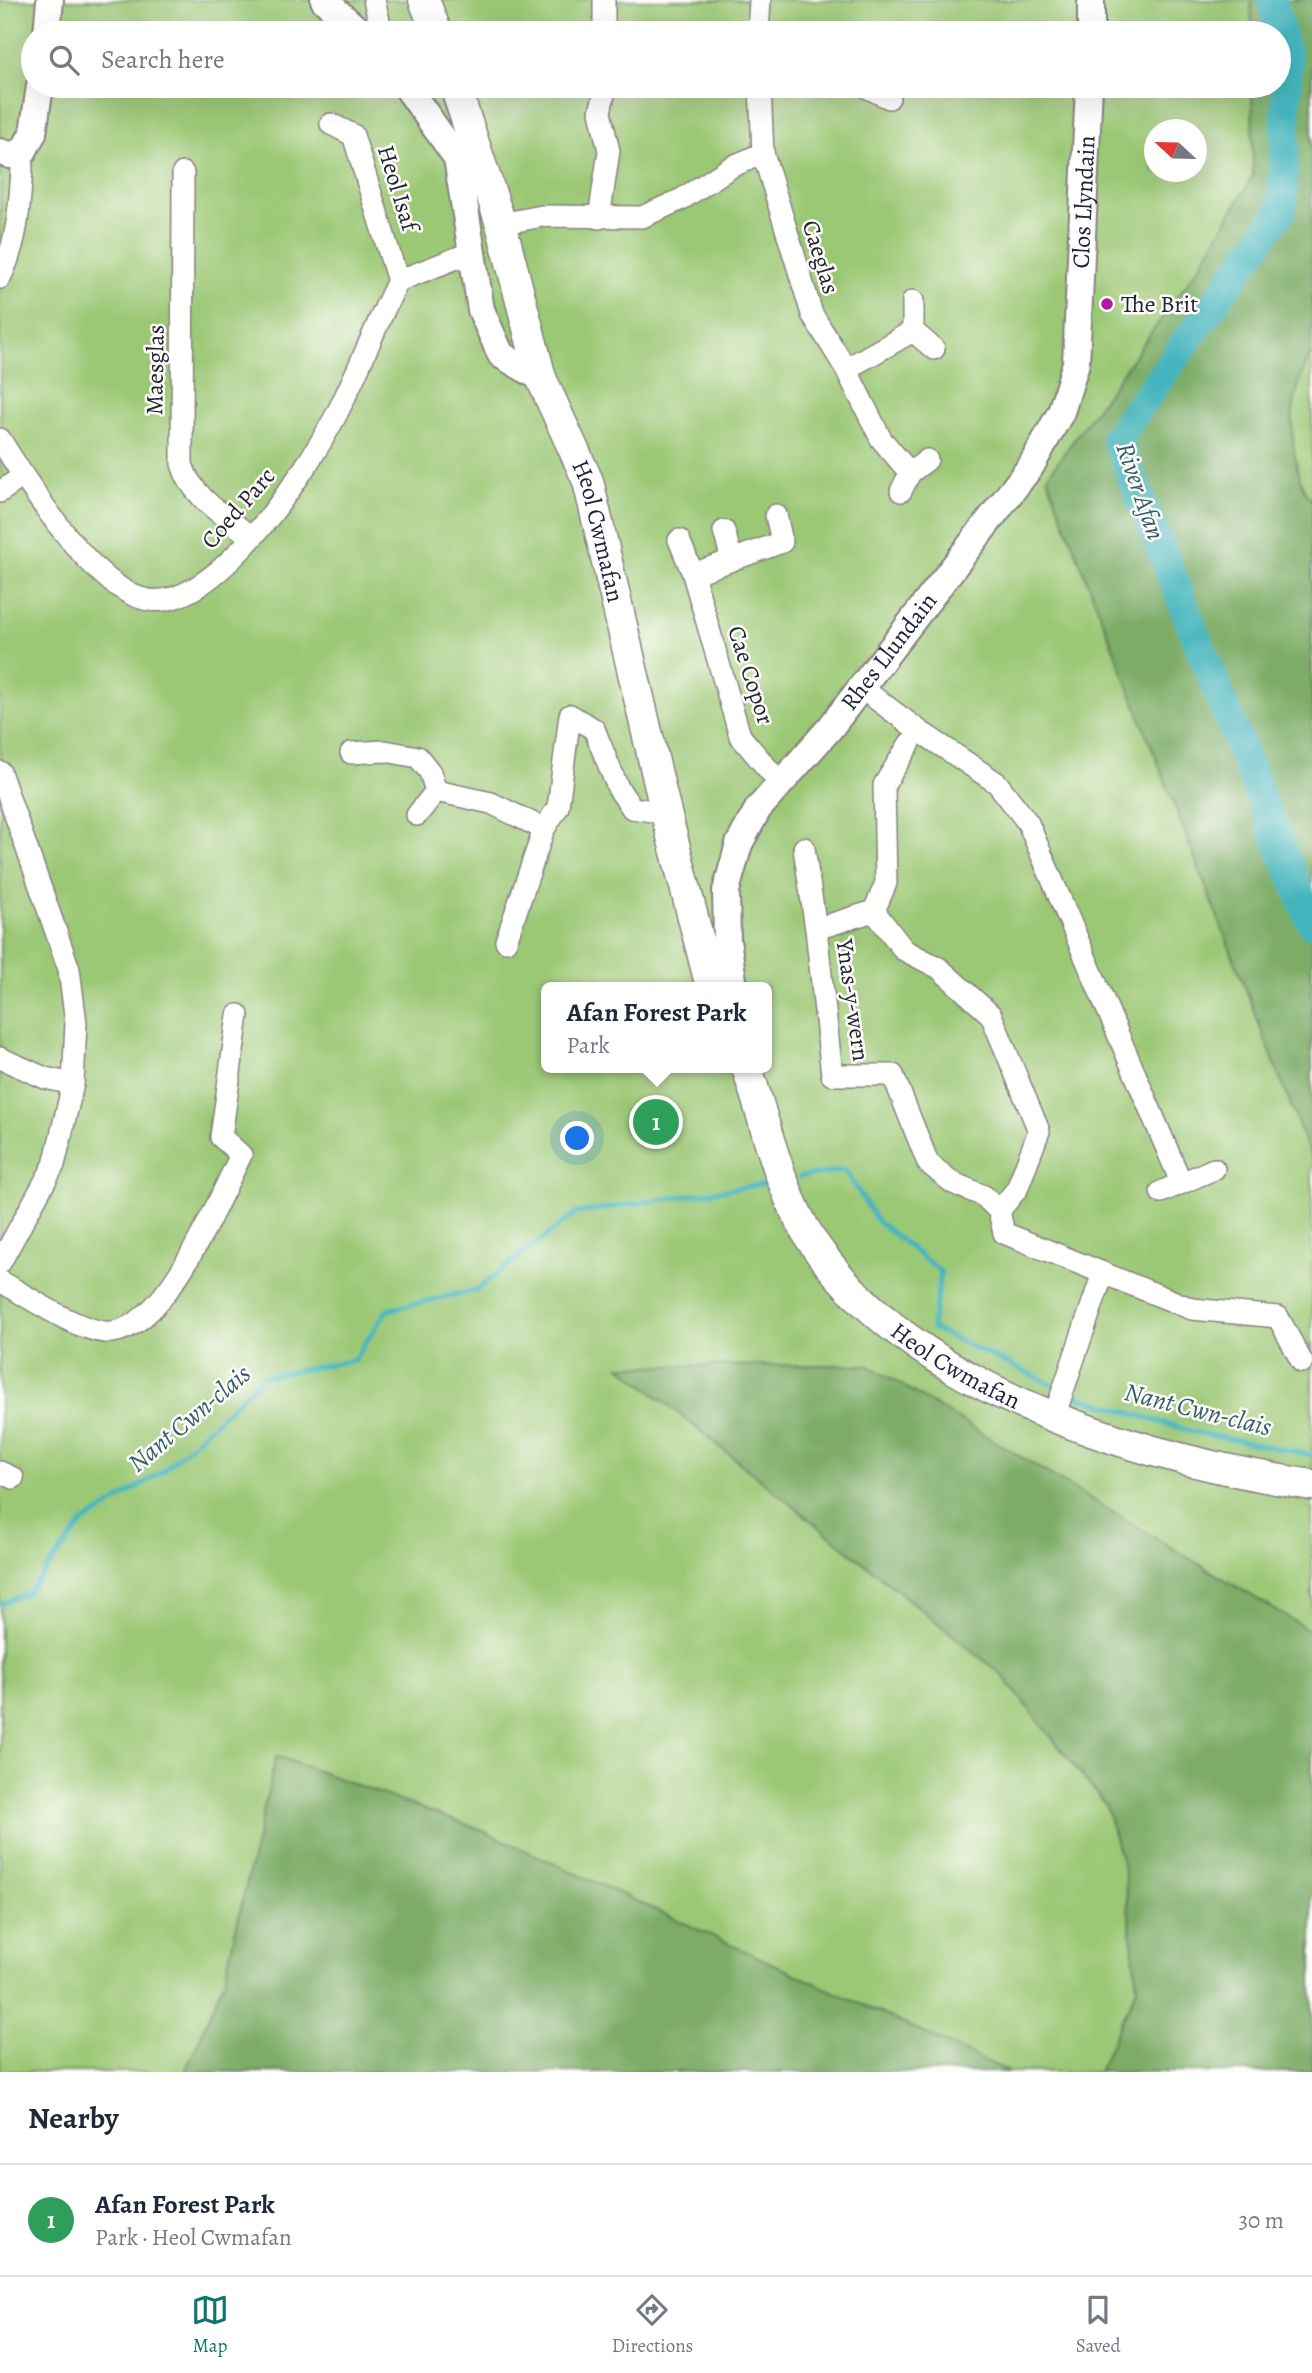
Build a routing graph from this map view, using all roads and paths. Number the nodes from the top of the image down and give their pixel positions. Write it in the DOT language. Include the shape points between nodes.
graph roads {
  1 [pos="50,0"];
  2 [pos="324,0"];
  3 [pos="374,0"];
  4 [pos="424,0"];
  5 [pos="604,0"];
  6 [pos="760,0"];
  7 [pos="1091,0"];
  8 [pos="48,21"];
  9 [pos="347,21"];
  10 [pos="379,21"];
  11 [pos="432,21"];
  12 [pos="604,21"];
  13 [pos="759,21"];
  14 [pos="1091,21"];
  15 [pos="38,98"];
  16 [pos="414,98"];
  17 [pos="459,98"];
  18 [pos="603,98"];
  19 [pos="760,98"];
  20 [pos="1088,98"];
  21 [pos="331,124"];
  22 [pos="12,152"];
  23 [pos="763,153"];
  24 [pos="183,173"];
  25 [pos="599,218"];
  26 [pos="501,224"];
  27 [pos="472,252"];
  28 [pos="0,278"];
  29 [pos="398,281"];
  30 [pos="913,301"];
  31 [pos="1079,319"];
  32 [pos="913,331"];
  33 [pos="934,349"];
  34 [pos="846,369"];
  35 [pos="541,378"];
  36 [pos="0,439"];
  37 [pos="913,475"];
  38 [pos="23,476"];
  39 [pos="0,492"];
  40 [pos="776,515"];
  41 [pos="724,531"];
  42 [pos="251,537"];
  43 [pos="679,541"];
  44 [pos="732,560"];
  45 [pos="693,574"];
  46 [pos="860,687"];
  47 [pos="910,743"];
  48 [pos="351,753"];
  49 [pos="0,772"];
  50 [pos="779,782"];
  51 [pos="436,791"];
  52 [pos="666,813"];
  53 [pos="417,815"];
  54 [pos="544,829"];
  55 [pos="804,848"];
  56 [pos="874,911"];
  57 [pos="816,929"];
  58 [pos="506,941"];
  59 [pos="709,982"];
  60 [pos="733,982"];
  61 [pos="238,1015"];
  62 [pos="0,1058"];
  63 [pos="749,1073"];
  64 [pos="73,1084"];
  65 [pos="1214,1169"];
  66 [pos="1181,1182"];
  67 [pos="1161,1192"];
  68 [pos="999,1211"];
  69 [pos="0,1263"];
  70 [pos="1103,1273"];
  71 [pos="0,1281"];
  72 [pos="1303,1362"];
  73 [pos="1054,1417"];
  74 [pos="1312,1485"];
  1 -- 8 [label="street"];
  2 -- 9 [label="street"];
  3 -- 10 [label="street"];
  4 -- 11 [label="main road"];
  5 -- 12 [label="street"];
  6 -- 13 [label="street"];
  7 -- 14 [label="street"];
  15 -- 22 [label="street" via="33,133"];
  16 -- 27 [label="street" via="457,159"];
  17 -- 26 [label="main road, Heol Cwmafan"];
  18 -- 25 [label="street" via="600,112 609,151"];
  19 -- 23 [label="street, Caeglas"];
  20 -- 31 [label="street, Clos Llyndain"];
  21 -- 29 [label="street, Heol Isaf" via="353,135"];
  22 -- 28 [label="street" via="18,223"];
  23 -- 25 [label="street" via="642,217"];
  23 -- 34 [label="street, Caeglas" via="812,314"];
  24 -- 42 [label="street, Maesglas" via="182,464 186,481 197,493"];
  25 -- 26 [label="street" via="542,216"];
  26 -- 35 [label="main road, Heol Cwmafan"];
  27 -- 29 [label="street"];
  27 -- 35 [label="street" via="481,310 501,355"];
  29 -- 42 [label="street, Coed Parc" via="306,467"];
  30 -- 32 [label="street"];
  31 -- 46 [label="street, Rhes Llundain" via="1076,363 1045,445"];
  32 -- 33 [label="street"];
  32 -- 34 [label="street"];
  34 -- 37 [label="street, Caeglas" via="881,439"];
  35 -- 52 [label="main road, Heol Cwmafan" via="588,481"];
  36 -- 38 [label="street, Coed Parc"];
  38 -- 39 [label="street"];
  38 -- 42 [label="street, Coed Parc" via="91,564 144,599 163,600 189,592 212,578"];
  40 -- 44 [label="street" via="782,541"];
  41 -- 44 [label="street"];
  43 -- 45 [label="street, Cae Copor"];
  44 -- 45 [label="street"];
  45 -- 50 [label="street, Cae Copor" via="740,736"];
  46 -- 50 [label="street, Rhes Llundain" via="830,728"];
  46 -- 66 [label="street" via="997,783 1028,823"];
  47 -- 56 [label="street, Ynas-y-wern" via="884,785 886,883"];
  48 -- 51 [label="street" via="385,751 418,757"];
  49 -- 64 [label="street" via="69,969 76,1023"];
  50 -- 60 [label="street, Rhes Llundain" via="739,844 726,891"];
  51 -- 53 [label="street"];
  51 -- 54 [label="street" via="491,803"];
  52 -- 54 [label="street" via="632,808 618,789 594,729 570,715 558,807"];
  52 -- 59 [label="main road, Heol Cwmafan"];
  54 -- 58 [label="street"];
  55 -- 57 [label="street"];
  56 -- 57 [label="street, Ynas-y-wern"];
  56 -- 68 [label="street" via="904,950 939,968 991,1015 1023,1086 1040,1131 1017,1189"];
  57 -- 68 [label="street, Ynas-y-wern" via="832,1075 893,1075 928,1163 953,1183 984,1196"];
  61 -- 71 [label="street" via="222,1137 241,1155 175,1283 142,1318 112,1332 83,1326"];
  62 -- 64 [label="street" via="45,1078"];
  63 -- 73 [label="main road, Heol Cwmafan" via="811,1240 852,1291 889,1327 936,1359"];
  64 -- 69 [label="street" via="54,1165"];
  65 -- 66 [label="street"];
  66 -- 67 [label="street"];
  68 -- 70 [label="street, Ynas-y-wern" via="1004,1233"];
  70 -- 72 [label="street, Ynas-y-wern" via="1192,1309 1278,1317"];
  70 -- 73 [label="street"];
  73 -- 74 [label="main road, Heol Cwmafan" via="1210,1468"];
}
